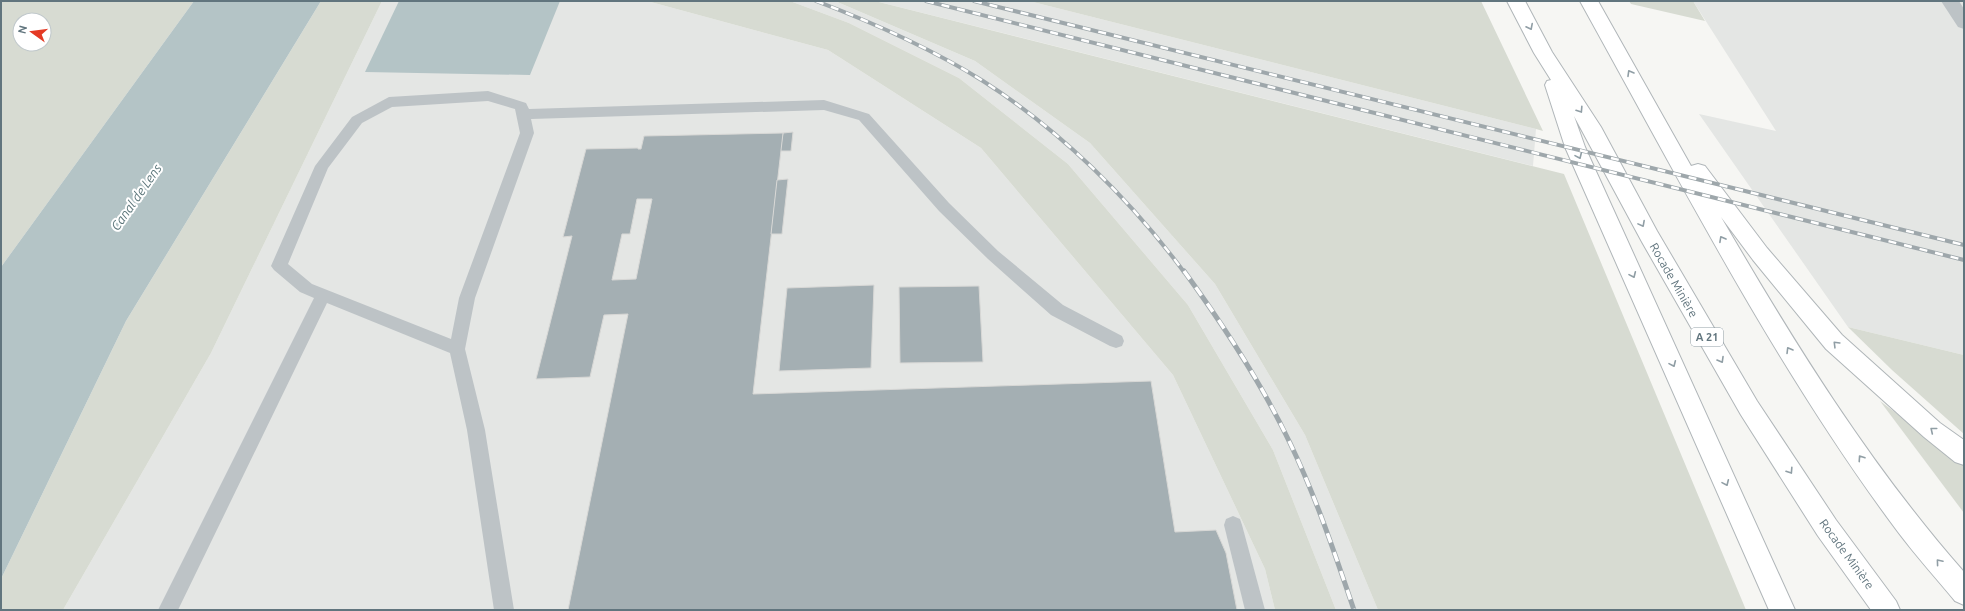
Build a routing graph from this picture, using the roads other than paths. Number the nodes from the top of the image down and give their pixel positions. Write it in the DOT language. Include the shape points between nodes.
graph roads {
  1 [pos="1516,1"];
  2 [pos="1589,1"];
  3 [pos="1950,1"];
  4 [pos="1964,23"];
  5 [pos="1543,53"];
  6 [pos="1649,106"];
  7 [pos="523,114"];
  8 [pos="323,295"];
  9 [pos="1116,341"];
  10 [pos="457,349"];
  11 [pos="1964,454"];
  12 [pos="1233,525"];
  13 [pos="1964,592"];
  14 [pos="168,610"];
  15 [pos="504,610"];
  16 [pos="1255,610"];
  17 [pos="1782,610"];
  18 [pos="1887,610"];
  1 -- 5 [label="highway, Rocade Minière / A 21, one-way"];
  6 -- 2 [label="highway, one-way"];
  3 -- 4 [label="street"];
  5 -- 17 [label="highway, one-way" via="1575,147"];
  5 -- 18 [label="highway, Rocade Minière / A 21, one-way" via="1591,127 1649,236 1749,408 1827,528"];
  11 -- 6 [label="highway, one-way" via="1932,430 1834,342 1760,254"];
  13 -- 6 [label="highway, one-way" via="1899,514 1802,373 1732,256"];
  7 -- 8 [label="lane" via="521,106 488,96 389,102 357,120 322,166 279,266 306,288"];
  7 -- 9 [label="lane" via="824,105 864,117 944,207 993,255 1057,310"];
  7 -- 10 [label="lane" via="527,133 468,298"];
  8 -- 10 [label="lane"];
  8 -- 14 [label="lane"];
  10 -- 15 [label="lane" via="476,430"];
  12 -- 16 [label="lane"];
}
